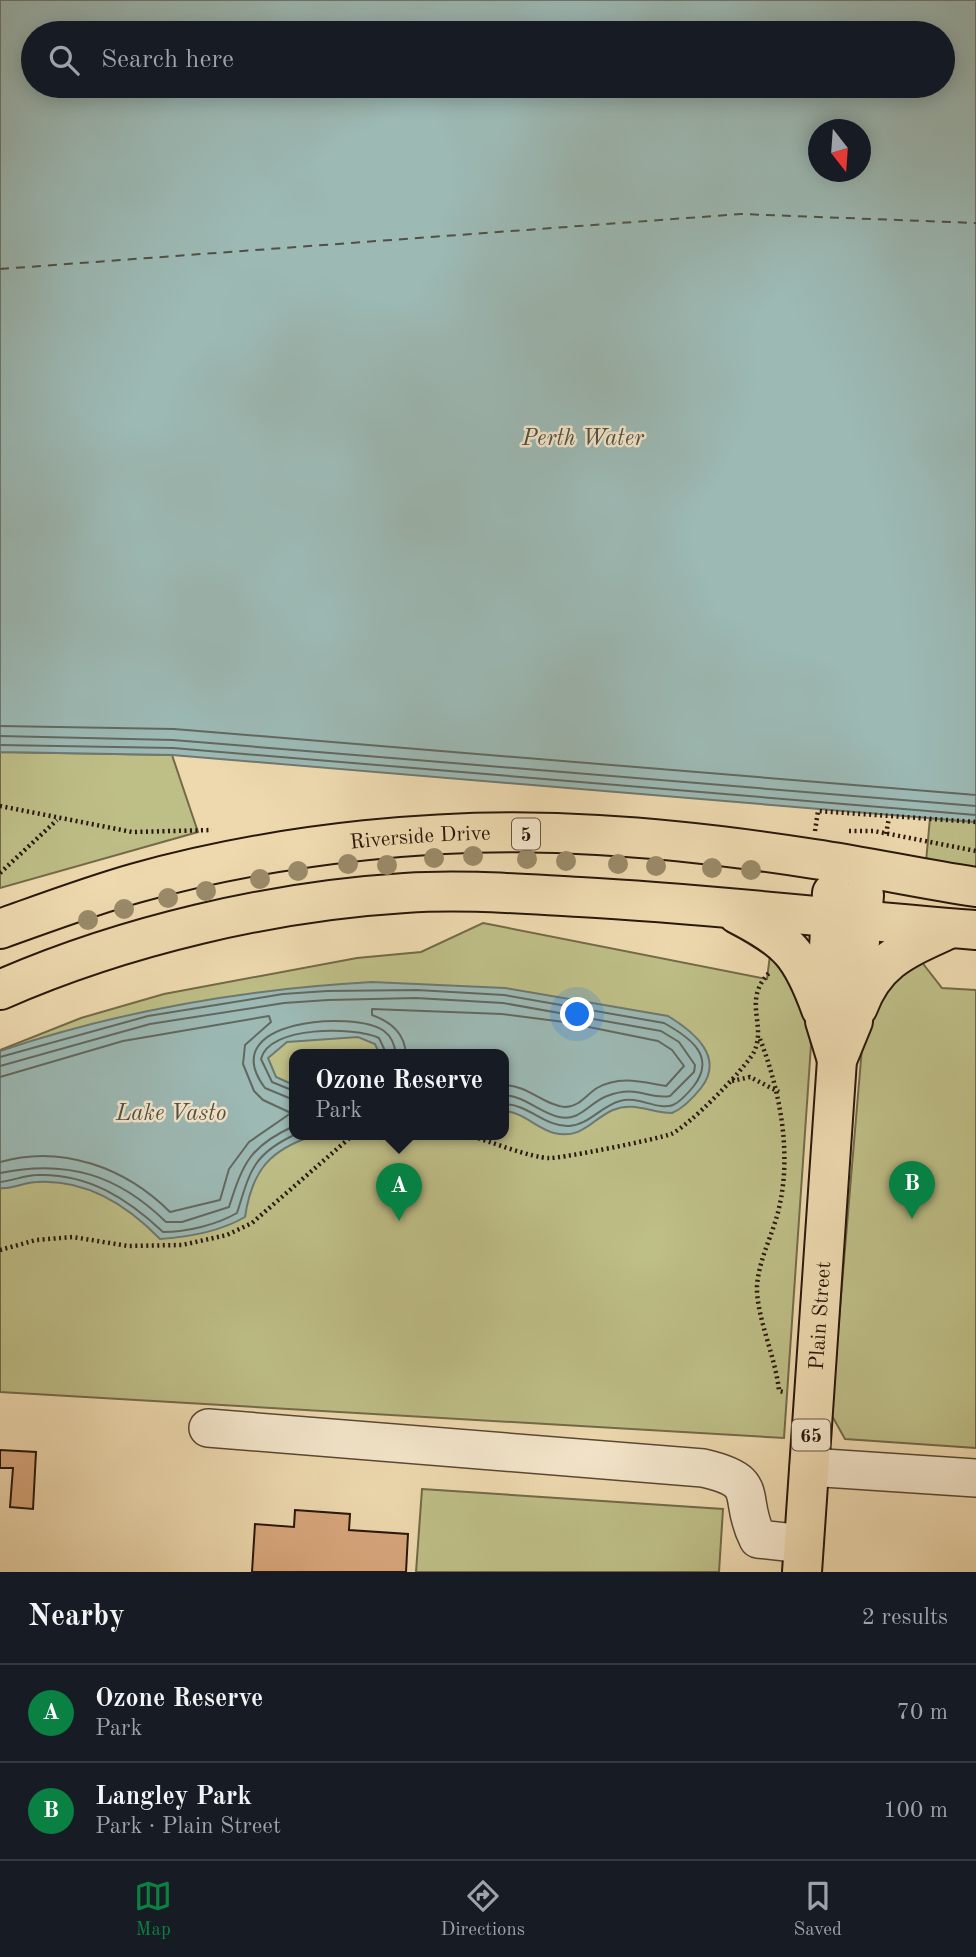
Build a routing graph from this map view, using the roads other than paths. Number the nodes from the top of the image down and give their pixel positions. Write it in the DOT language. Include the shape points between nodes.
graph roads {
  1 [pos="838,855"];
  2 [pos="976,887"];
  3 [pos="725,907"];
  4 [pos="846,919"];
  5 [pos="0,929"];
  6 [pos="964,929"];
  7 [pos="0,990"];
  8 [pos="839,1021"];
  9 [pos="208,1428"];
  10 [pos="809,1467"];
  11 [pos="976,1478"];
  12 [pos="803,1558"];
  1 -- 2 [label="main road, Riverside Drive / 5"];
  1 -- 4 [label="main road, Plain Street / 65"];
  1 -- 5 [label="main road, Riverside Drive / 5" via="596,835 402,837 235,860 136,883"];
  3 -- 4 [label="main road"];
  3 -- 7 [label="main road" via="407,892 328,901 159,934"];
  3 -- 8 [label="main road" via="765,928 793,951"];
  4 -- 6 [label="main road"];
  4 -- 8 [label="main road, Plain Street / 65"];
  6 -- 8 [label="main road" via="887,961"];
  8 -- 10 [label="main road, Plain Street / 65"];
  9 -- 12 [label="street" via="703,1468 731,1474 745,1488 758,1539"];
  10 -- 11 [label="street"];
  10 -- 12 [label="main road, Plain Street / 65"];
}
